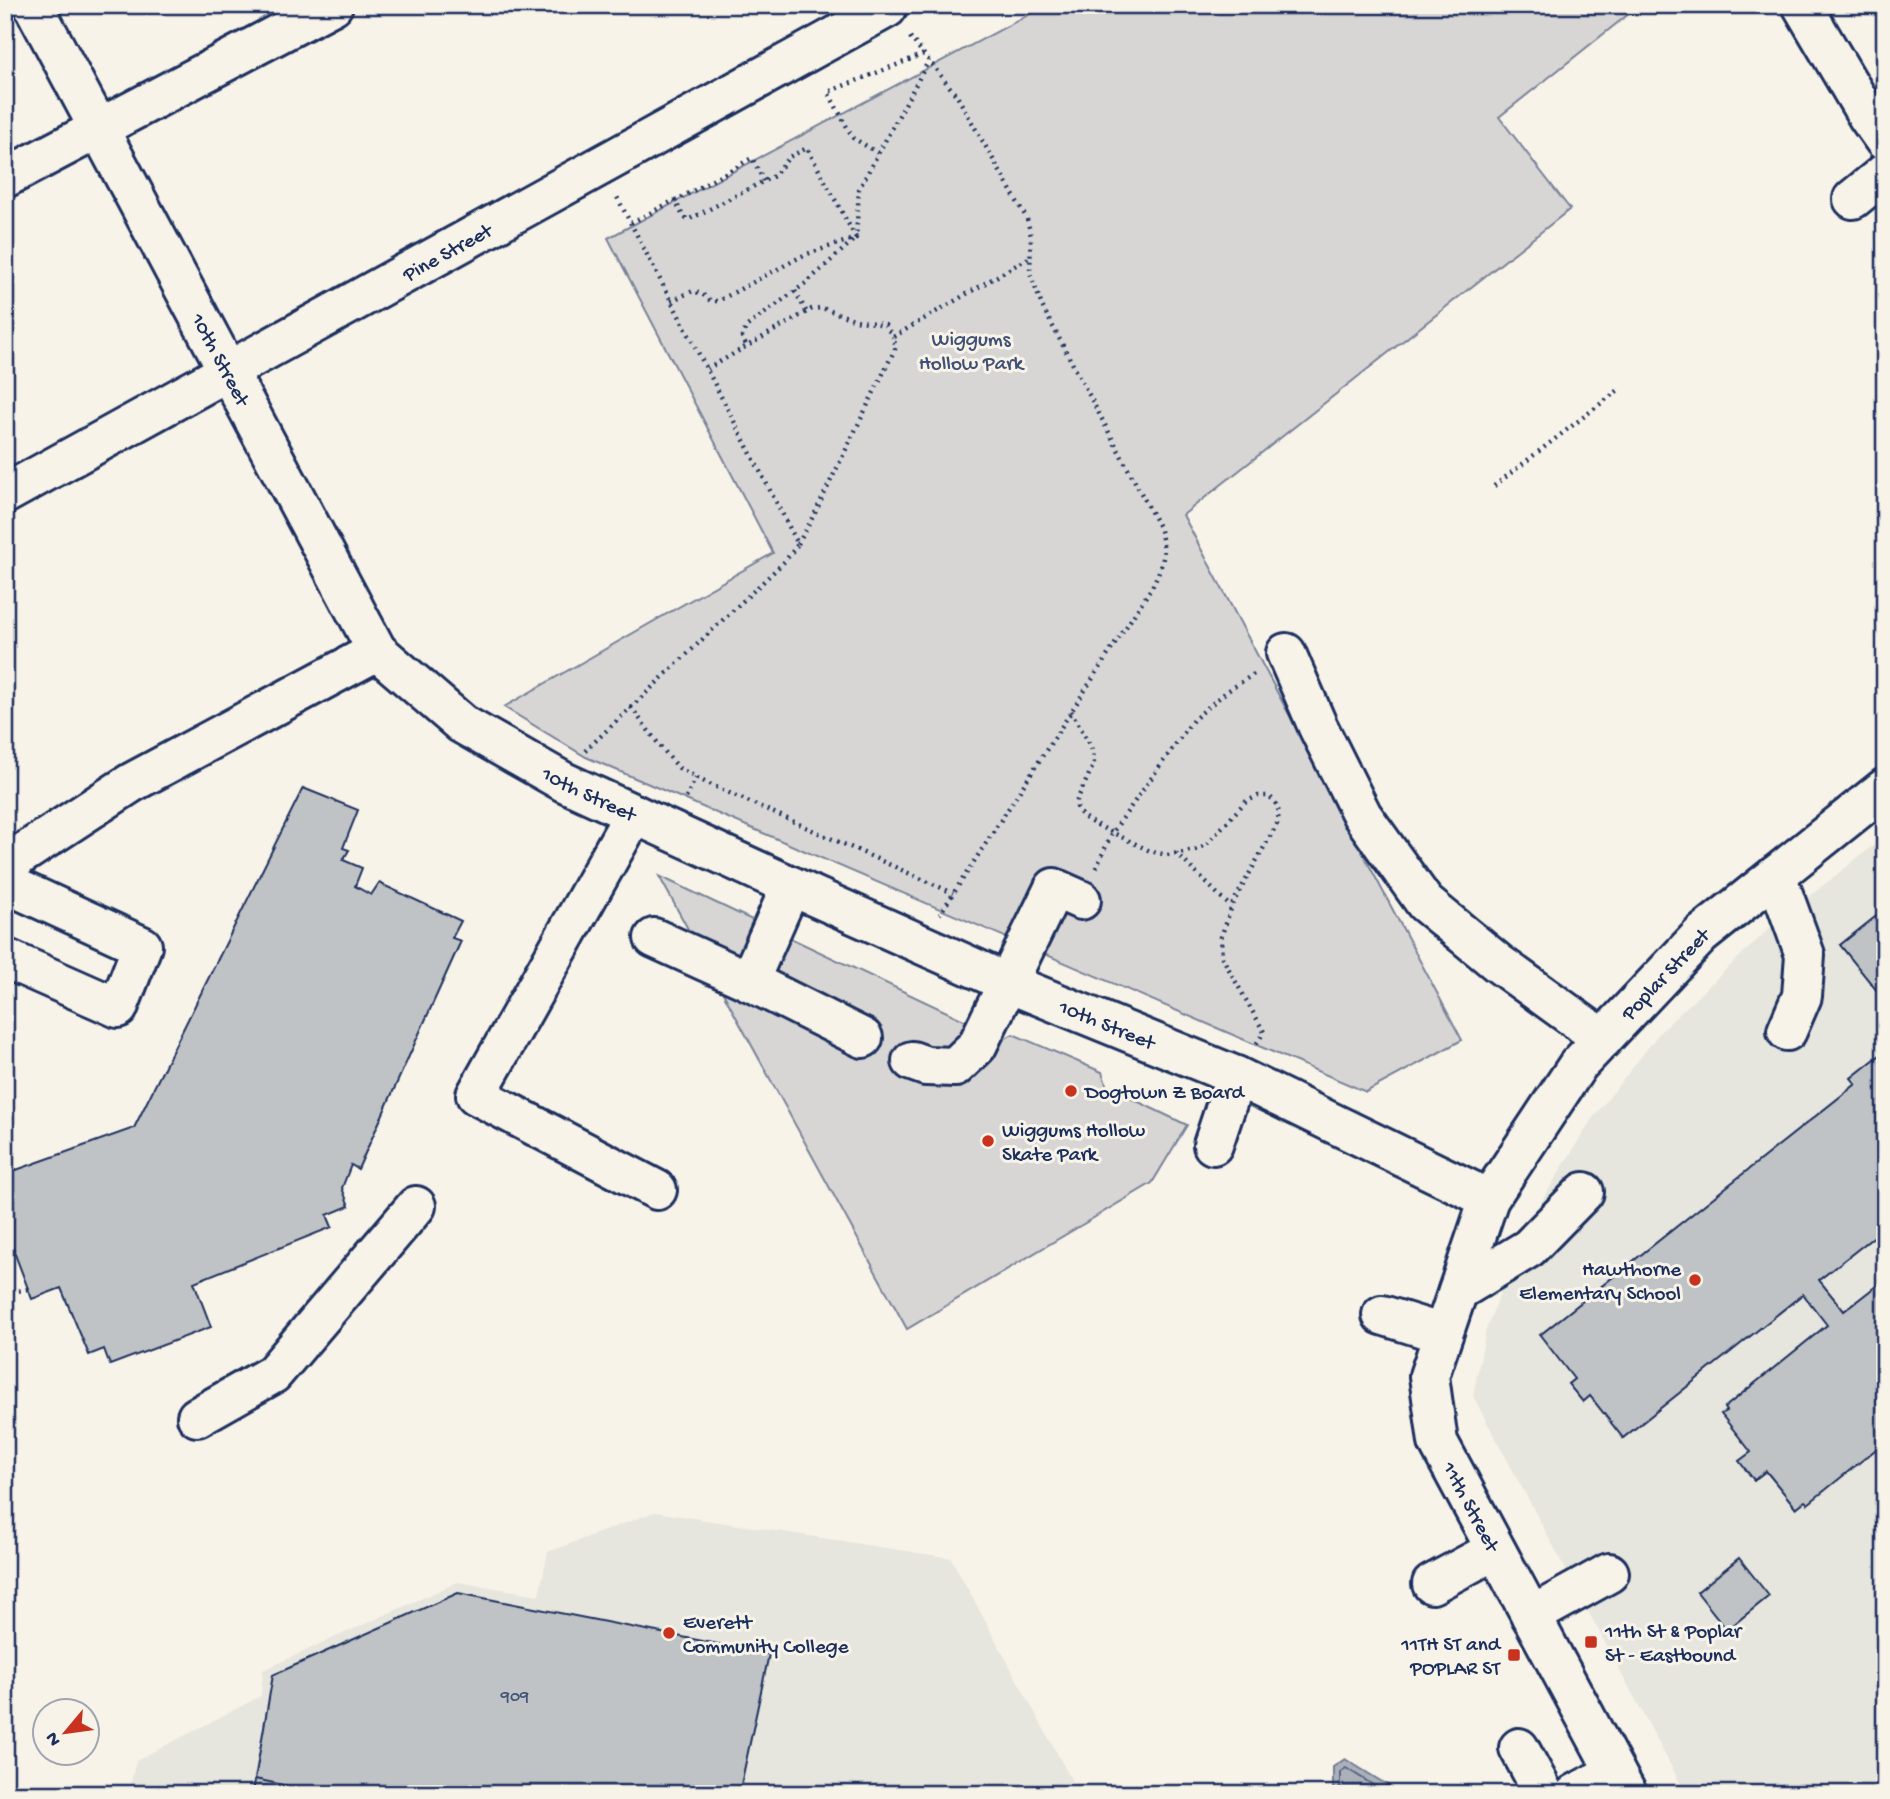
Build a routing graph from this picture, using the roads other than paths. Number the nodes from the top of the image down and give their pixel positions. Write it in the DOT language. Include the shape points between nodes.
graph roads {
  1 [pos="33,5"];
  2 [pos="333,5"];
  3 [pos="1802,5"];
  4 [pos="887,7"];
  5 [pos="1879,122"];
  6 [pos="98,128"];
  7 [pos="1885,173"];
  8 [pos="5,178"];
  9 [pos="1853,199"];
  10 [pos="229,373"];
  11 [pos="5,494"];
  12 [pos="377,651"];
  13 [pos="1286,653"];
  14 [pos="1885,788"];
  15 [pos="634,814"];
  16 [pos="5,872"];
  17 [pos="1776,874"];
  18 [pos="5,883"];
  19 [pos="791,886"];
  20 [pos="1081,900"];
  21 [pos="654,938"];
  22 [pos="5,958"];
  23 [pos="749,981"];
  24 [pos="1008,983"];
  25 [pos="1787,1031"];
  26 [pos="863,1038"];
  27 [pos="1603,1039"];
  28 [pos="912,1061"];
  29 [pos="1236,1076"];
  30 [pos="1213,1145"];
  31 [pos="657,1190"];
  32 [pos="1584,1192"];
  33 [pos="1489,1199"];
  34 [pos="416,1206"];
  35 [pos="1458,1292"];
  36 [pos="1382,1314"];
  37 [pos="1443,1334"];
  38 [pos="197,1417"];
  39 [pos="1495,1550"];
  40 [pos="1609,1573"];
  41 [pos="1432,1584"];
  42 [pos="1531,1616"];
  43 [pos="1519,1748"];
  44 [pos="1621,1783"];
  45 [pos="1544,1794"];
  46 [pos="1575,1794"];
  1 -- 6 [label="street, 10th Street"];
  2 -- 6 [label="street"];
  3 -- 5 [label="street"];
  4 -- 10 [label="street, Pine Street"];
  6 -- 8 [label="street"];
  6 -- 10 [label="street, 10th Street"];
  7 -- 9 [label="street"];
  10 -- 11 [label="street, Pine Street"];
  10 -- 12 [label="street, 10th Street"];
  12 -- 15 [label="street, 10th Street" via="462,724 557,778"];
  12 -- 16 [label="street" via="131,783 19,856"];
  13 -- 27 [label="street" via="1362,816 1425,903 1497,963"];
  14 -- 17 [label="street, Poplar Street"];
  15 -- 19 [label="street, 10th Street"];
  15 -- 31 [label="street" via="476,1095"];
  17 -- 25 [label="street" via="1805,956 1802,996"];
  17 -- 27 [label="street, Poplar Street" via="1701,935"];
  18 -- 22 [label="street" via="142,946 118,1007"];
  19 -- 23 [label="street"];
  19 -- 24 [label="street, 10th Street"];
  20 -- 24 [label="street" via="1054,888"];
  21 -- 23 [label="street"];
  23 -- 26 [label="street"];
  24 -- 28 [label="street" via="977,1046 955,1067"];
  24 -- 29 [label="street, 10th Street"];
  27 -- 33 [label="street, Poplar Street" via="1578,1065"];
  29 -- 30 [label="street"];
  29 -- 33 [label="street, 10th Street"];
  32 -- 35 [label="street" via="1529,1248"];
  33 -- 35 [label="street, 11th Street"];
  34 -- 38 [label="street" via="273,1374"];
  35 -- 37 [label="street, 11th Street"];
  36 -- 37 [label="street"];
  37 -- 39 [label="street, 11th Street" via="1429,1376 1438,1443"];
  39 -- 41 [label="street"];
  39 -- 42 [label="street, 11th Street"];
  40 -- 42 [label="street"];
  42 -- 44 [label="street, 11th Street"];
  43 -- 45 [label="street"];
  44 -- 46 [label="street"];
}
